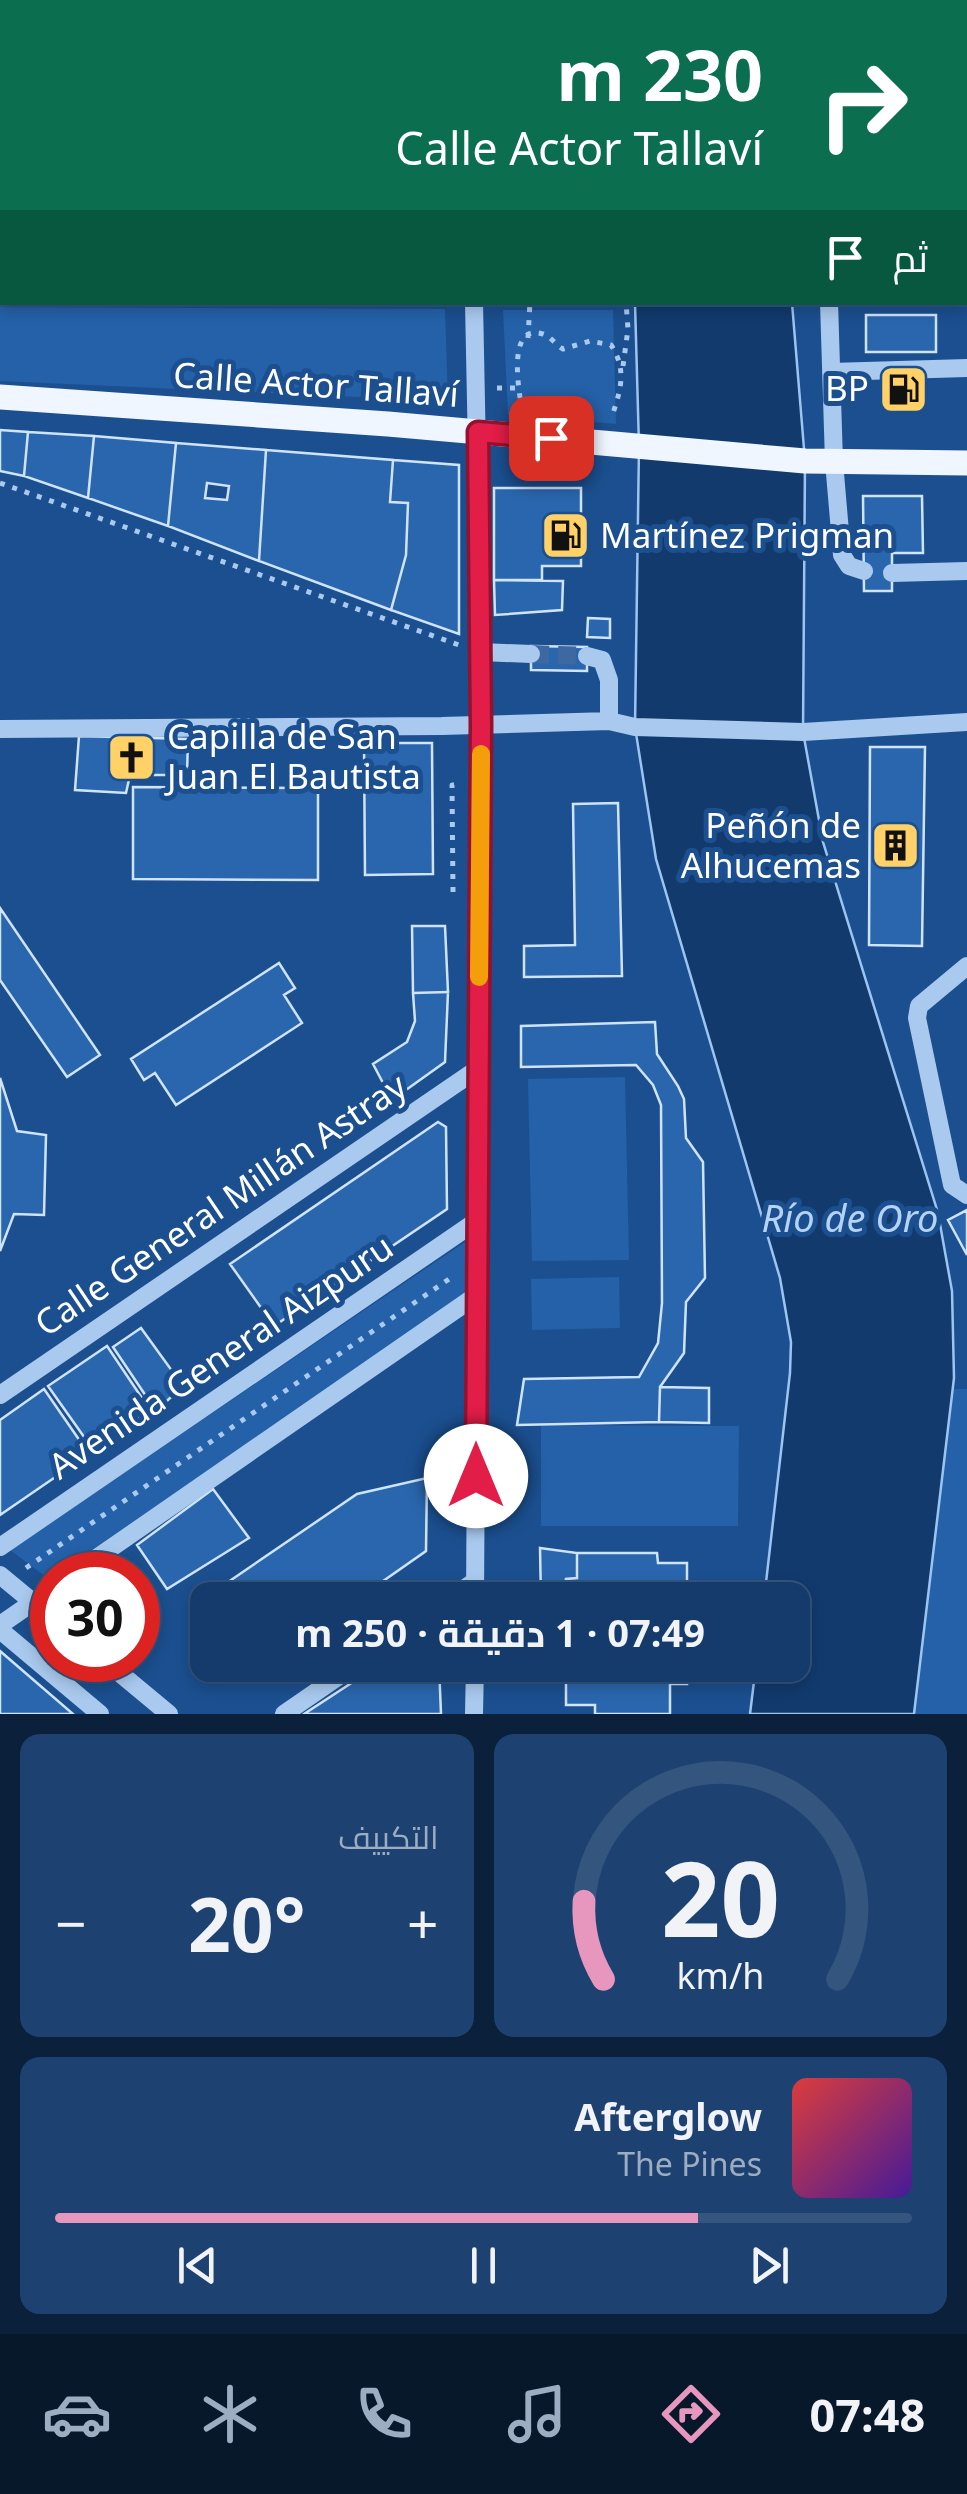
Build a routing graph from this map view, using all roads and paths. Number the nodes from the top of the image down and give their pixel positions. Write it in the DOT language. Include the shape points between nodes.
graph roads {
  1 [pos="474,305"];
  2 [pos="530,305"];
  3 [pos="626,305"];
  4 [pos="829,305"];
  5 [pos="528,338"];
  6 [pos="967,368"];
  7 [pos="622,369"];
  8 [pos="831,372"];
  9 [pos="0,397"];
  10 [pos="478,432"];
  11 [pos="524,436"];
  12 [pos="616,444"];
  13 [pos="834,462"];
  14 [pos="967,463"];
  15 [pos="0,483"];
  16 [pos="967,570"];
  17 [pos="864,572"];
  18 [pos="892,573"];
  19 [pos="481,652"];
  20 [pos="531,654"];
  21 [pos="587,656"];
  22 [pos="609,721"];
  23 [pos="967,722"];
  24 [pos="481,725"];
  25 [pos="0,729"];
  26 [pos="967,966"];
  27 [pos="479,1068"];
  28 [pos="967,1195"];
  29 [pos="478,1220"];
  30 [pos="458,1273"];
  31 [pos="477,1295"];
  32 [pos="0,1395"];
  33 [pos="0,1547"];
  34 [pos="105,1552"];
  35 [pos="4,1578"];
  36 [pos="475,1582"];
  37 [pos="30,1599"];
  38 [pos="30,1605"];
  39 [pos="0,1628"];
  40 [pos="131,1682"];
  41 [pos="330,1682"];
  42 [pos="475,1682"];
  43 [pos="100,1714"];
  44 [pos="170,1714"];
  45 [pos="284,1714"];
  46 [pos="474,1714"];
  1 -- 10 [label="street"];
  2 -- 5 [label="path"];
  3 -- 7 [label="path"];
  4 -- 8 [label="street"];
  5 -- 7 [label="path" via="545,334 563,348 590,341 611,345"];
  5 -- 11 [label="path" via="516,364"];
  6 -- 8 [label="street"];
  7 -- 12 [label="path"];
  8 -- 13 [label="street"];
  9 -- 10 [label="main road, Calle Actor Tallaví"];
  10 -- 11 [label="main road, Calle Actor Tallaví"];
  10 -- 19 [label="street"];
  11 -- 12 [label="main road, Calle Actor Tallaví"];
  12 -- 13 [label="main road, Calle Actor Tallaví"];
  13 -- 14 [label="main road, Calle Actor Tallaví"];
  13 -- 17 [label="street" via="842,555"];
  15 -- 19 [label="path"];
  16 -- 18 [label="street"];
  19 -- 20 [label="street"];
  19 -- 24 [label="street"];
  21 -- 22 [label="street" via="607,668"];
  22 -- 23 [label="street" via="747,732"];
  22 -- 24 [label="street"];
  24 -- 25 [label="street"];
  24 -- 27 [label="street"];
  26 -- 28 [label="street" via="920,1006 917,1018 952,1186"];
  27 -- 29 [label="street"];
  27 -- 32 [label="street, Calle General Millán Astray"];
  29 -- 31 [label="street"];
  29 -- 33 [label="street, Avenida General Aizpuru"];
  30 -- 35 [label="path"];
  31 -- 34 [label="street"];
  31 -- 36 [label="street"];
  35 -- 37 [label="street"];
  38 -- 39 [label="street"];
  39 -- 43 [label="street"];
  40 -- 44 [label="street"];
  41 -- 45 [label="street"];
  42 -- 46 [label="street"];
}
